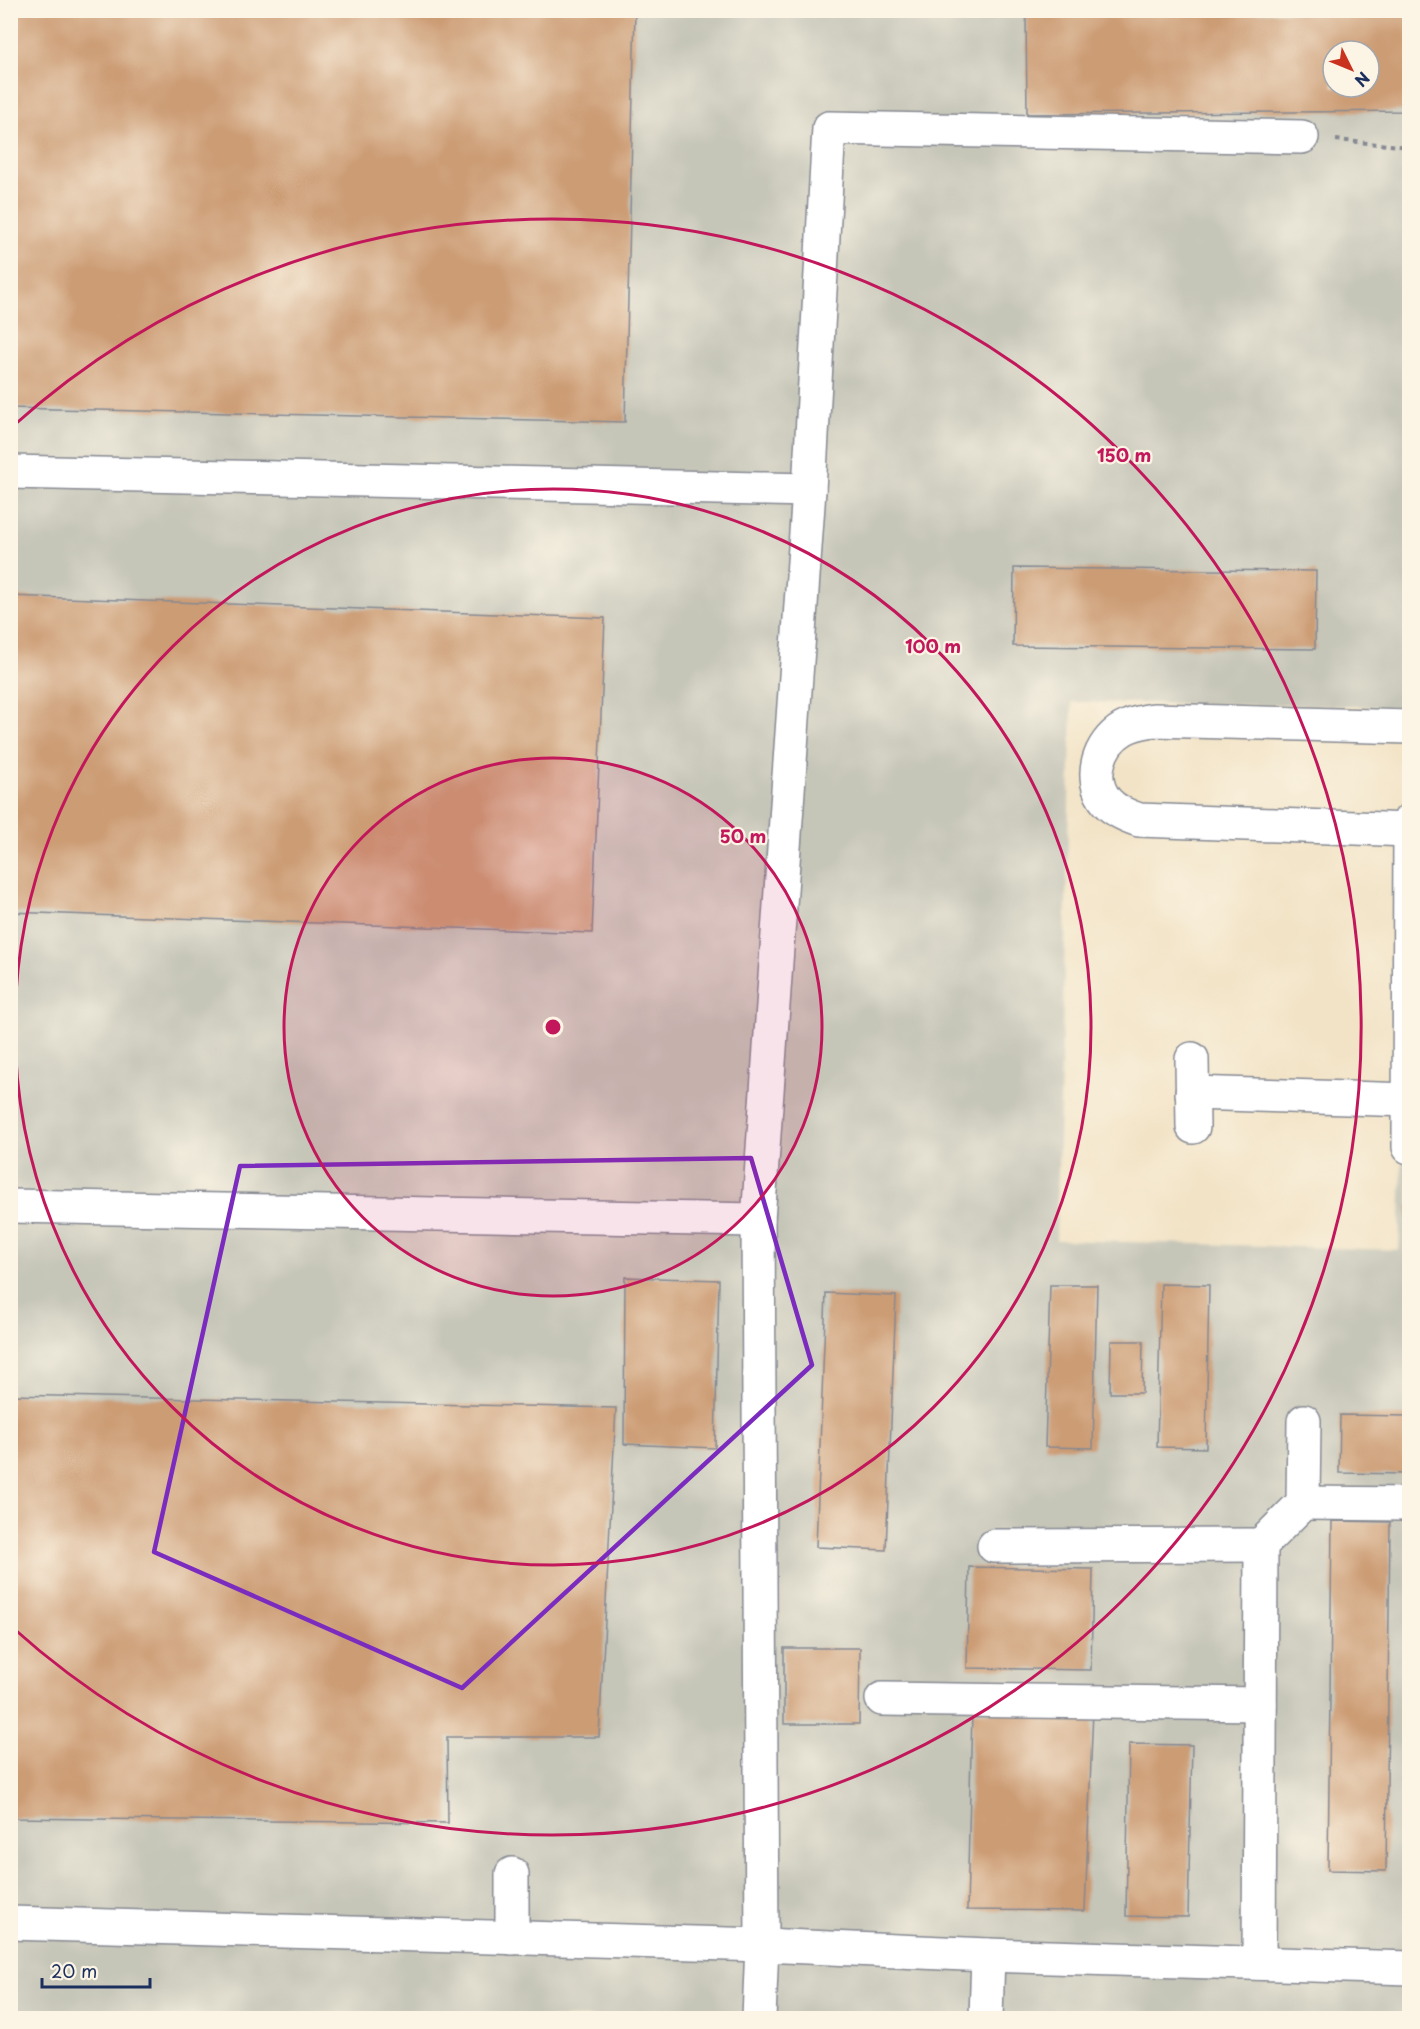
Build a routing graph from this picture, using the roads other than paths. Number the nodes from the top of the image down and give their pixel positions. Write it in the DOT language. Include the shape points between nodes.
graph roads {
  1 [pos="1302,137"];
  2 [pos="10,472"];
  3 [pos="809,490"];
  4 [pos="1410,728"];
  5 [pos="1410,820"];
  6 [pos="1409,830"];
  7 [pos="1192,1059"];
  8 [pos="1192,1094"];
  9 [pos="1409,1100"];
  10 [pos="1193,1127"];
  11 [pos="1409,1147"];
  12 [pos="10,1206"];
  13 [pos="758,1220"];
  14 [pos="1304,1421"];
  15 [pos="1303,1503"];
  16 [pos="1410,1504"];
  17 [pos="1261,1545"];
  18 [pos="994,1546"];
  19 [pos="882,1699"];
  20 [pos="1260,1704"];
  21 [pos="512,1874"];
  22 [pos="10,1923"];
  23 [pos="512,1938"];
  24 [pos="762,1945"];
  25 [pos="988,1955"];
  26 [pos="1259,1963"];
  27 [pos="1410,1968"];
  28 [pos="759,2019"];
  29 [pos="986,2019"];
  1 -- 3 [label="lane" via="829,128"];
  2 -- 3 [label="lane"];
  3 -- 13 [label="lane"];
  4 -- 6 [label="lane" via="1154,720 1134,724 1110,740 1100,756 1098,777 1099,790 1106,801 1139,820"];
  5 -- 6 [label="lane"];
  6 -- 9 [label="lane"];
  7 -- 8 [label="lane"];
  8 -- 9 [label="lane"];
  8 -- 10 [label="lane"];
  9 -- 11 [label="lane"];
  12 -- 13 [label="lane"];
  13 -- 24 [label="lane"];
  14 -- 15 [label="lane"];
  15 -- 16 [label="lane"];
  15 -- 17 [label="lane"];
  17 -- 18 [label="lane"];
  17 -- 20 [label="lane"];
  19 -- 20 [label="lane"];
  20 -- 26 [label="lane"];
  21 -- 23 [label="lane"];
  22 -- 23 [label="lane"];
  23 -- 24 [label="lane"];
  24 -- 25 [label="lane"];
  24 -- 28 [label="lane"];
  25 -- 26 [label="lane"];
  25 -- 29 [label="lane"];
  26 -- 27 [label="lane"];
}
